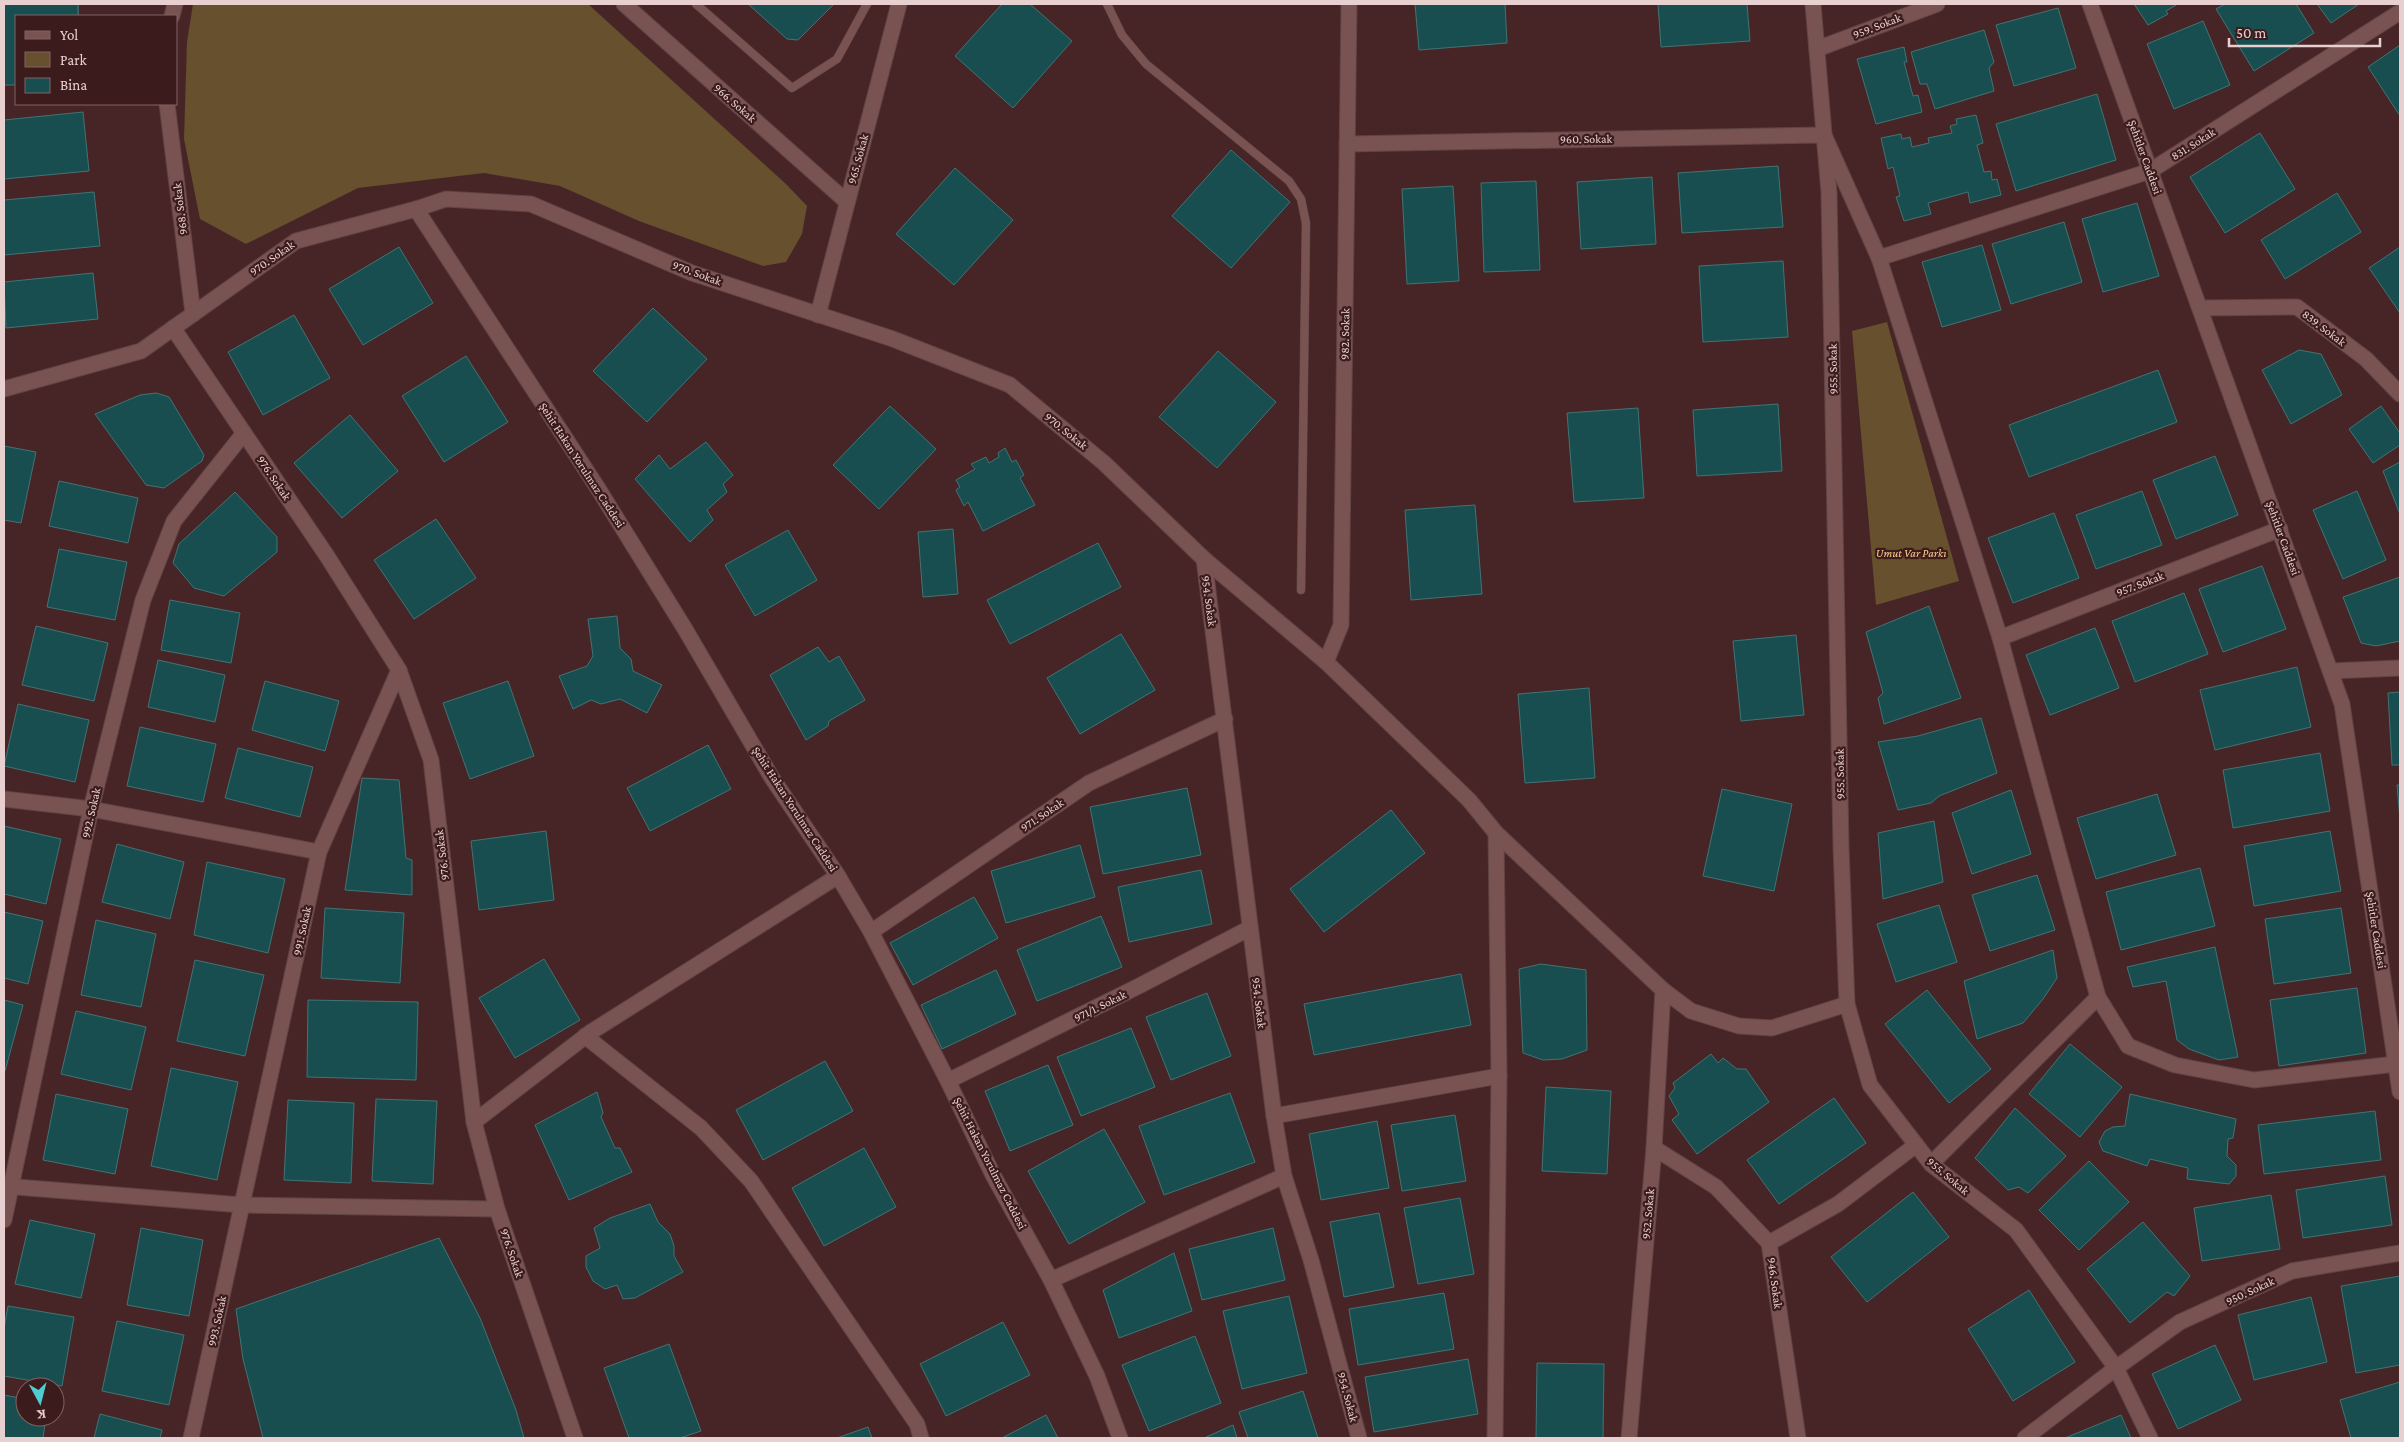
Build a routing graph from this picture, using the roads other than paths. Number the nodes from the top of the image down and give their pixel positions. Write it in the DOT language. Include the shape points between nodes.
graph roads {
  1 [pos="624,4"];
  2 [pos="696,4"];
  3 [pos="867,4"];
  4 [pos="899,4"];
  5 [pos="1107,4"];
  6 [pos="1349,4"];
  7 [pos="1814,4"];
  8 [pos="1937,4"];
  9 [pos="2090,4"];
  10 [pos="2400,12"];
  11 [pos="1817,49"];
  12 [pos="167,105"];
  13 [pos="1824,135"];
  14 [pos="1347,144"];
  15 [pos="2150,171"];
  16 [pos="847,202"];
  17 [pos="416,209"];
  18 [pos="1879,258"];
  19 [pos="2200,308"];
  20 [pos="193,314"];
  21 [pos="818,315"];
  22 [pos="173,328"];
  23 [pos="4,389"];
  24 [pos="2400,394"];
  25 [pos="244,433"];
  26 [pos="2280,530"];
  27 [pos="1204,559"];
  28 [pos="1301,590"];
  29 [pos="2000,638"];
  30 [pos="1326,662"];
  31 [pos="2400,668"];
  32 [pos="399,670"];
  33 [pos="2331,671"];
  34 [pos="1225,719"];
  35 [pos="4,799"];
  36 [pos="91,809"];
  37 [pos="1496,833"];
  38 [pos="319,852"];
  39 [pos="838,876"];
  40 [pos="1250,928"];
  41 [pos="871,932"];
  42 [pos="1663,990"];
  43 [pos="2098,997"];
  44 [pos="1847,1004"];
  45 [pos="585,1036"];
  46 [pos="2396,1064"];
  47 [pos="1499,1076"];
  48 [pos="948,1081"];
  49 [pos="2400,1092"];
  50 [pos="1274,1116"];
  51 [pos="474,1122"];
  52 [pos="1916,1145"];
  53 [pos="1654,1148"];
  54 [pos="1931,1164"];
  55 [pos="1284,1176"];
  56 [pos="7,1186"];
  57 [pos="242,1204"];
  58 [pos="497,1209"];
  59 [pos="4,1220"];
  60 [pos="1769,1243"];
  61 [pos="2400,1252"];
  62 [pos="1051,1280"];
  63 [pos="2116,1368"];
  64 [pos="191,1438"];
  65 [pos="575,1438"];
  66 [pos="921,1438"];
  67 [pos="1120,1438"];
  68 [pos="1359,1438"];
  69 [pos="1495,1438"];
  70 [pos="1629,1438"];
  71 [pos="1798,1438"];
  72 [pos="2024,1438"];
  73 [pos="2150,1438"];
  1 -- 16 [label="street, 966. Sokak"];
  2 -- 3 [label="lane" via="792,88 837,59"];
  4 -- 16 [label="street, 965. Sokak"];
  5 -- 28 [label="lane" via="1122,35 1146,64 1289,181 1301,199 1306,223"];
  6 -- 14 [label="street, 982. Sokak"];
  7 -- 11 [label="street, 955. Sokak"];
  8 -- 11 [label="street, 959. Sokak"];
  9 -- 15 [label="street, Şehitler Caddesi"];
  10 -- 15 [label="street, 831. Sokak"];
  11 -- 13 [label="street, 955. Sokak"];
  12 -- 20 [label="street, 968. Sokak"];
  13 -- 14 [label="street, 960. Sokak"];
  13 -- 18 [label="street"];
  13 -- 44 [label="street, 955. Sokak" via="1829,193 1841,847"];
  14 -- 30 [label="street, 982. Sokak" via="1342,625"];
  15 -- 18 [label="street, 831. Sokak"];
  15 -- 19 [label="street, Şehitler Caddesi"];
  16 -- 21 [label="street, 965. Sokak"];
  17 -- 20 [label="street, 970. Sokak" via="296,241"];
  17 -- 21 [label="street, 970. Sokak" via="446,199 531,204 692,273"];
  17 -- 39 [label="street, Şehit Hakan Yorulmaz Caddesi" via="599,490 772,778"];
  18 -- 29 [label="street"];
  19 -- 24 [label="street, 839. Sokak" via="2297,307 2366,359"];
  19 -- 26 [label="street, Şehitler Caddesi"];
  20 -- 22 [label="street, 970. Sokak"];
  21 -- 27 [label="street, 970. Sokak" via="893,339 1010,386 1104,463"];
  22 -- 23 [label="street, 970. Sokak" via="140,351"];
  22 -- 25 [label="street, 976. Sokak"];
  25 -- 32 [label="street, 976. Sokak"];
  25 -- 36 [label="street, 992. Sokak" via="174,521 143,600"];
  26 -- 29 [label="street, 957. Sokak"];
  26 -- 33 [label="street, Şehitler Caddesi"];
  27 -- 30 [label="street, 970. Sokak"];
  27 -- 34 [label="street, 954. Sokak"];
  29 -- 43 [label="street"];
  30 -- 37 [label="street, 970. Sokak" via="1469,800"];
  31 -- 33 [label="street"];
  32 -- 38 [label="street, 991. Sokak"];
  32 -- 51 [label="street, 976. Sokak" via="431,760"];
  33 -- 46 [label="street, Şehitler Caddesi" via="2342,704"];
  34 -- 40 [label="street, 954. Sokak"];
  34 -- 41 [label="street, 971. Sokak" via="1089,783"];
  35 -- 36 [label="street"];
  36 -- 38 [label="street"];
  36 -- 56 [label="street, 992. Sokak"];
  37 -- 42 [label="street, 970. Sokak"];
  37 -- 47 [label="street"];
  38 -- 57 [label="street, 991. Sokak"];
  39 -- 41 [label="street, Şehit Hakan Yorulmaz Caddesi"];
  39 -- 45 [label="street"];
  40 -- 48 [label="street, 971/1. Sokak"];
  40 -- 50 [label="street, 954. Sokak"];
  41 -- 48 [label="street, Şehit Hakan Yorulmaz Caddesi"];
  42 -- 44 [label="street, 970. Sokak" via="1691,1012 1739,1026 1772,1028"];
  42 -- 53 [label="street, 952. Sokak"];
  43 -- 46 [label="street" via="2128,1046 2175,1065 2254,1080"];
  43 -- 54 [label="street"];
  44 -- 52 [label="street, 955. Sokak" via="1870,1085"];
  45 -- 51 [label="street"];
  45 -- 66 [label="street" via="701,1128 751,1181 917,1424"];
  46 -- 49 [label="street, Şehitler Caddesi"];
  47 -- 50 [label="street"];
  47 -- 69 [label="street"];
  48 -- 62 [label="street, Şehit Hakan Yorulmaz Caddesi" via="993,1175"];
  50 -- 55 [label="street, 954. Sokak"];
  51 -- 58 [label="street, 976. Sokak"];
  52 -- 54 [label="street, 955. Sokak"];
  52 -- 60 [label="street, 946. Sokak" via="1838,1204"];
  53 -- 60 [label="street" via="1716,1187"];
  53 -- 70 [label="street, 952. Sokak"];
  54 -- 63 [label="street, 955. Sokak" via="2016,1230"];
  55 -- 62 [label="street"];
  55 -- 68 [label="street, 954. Sokak" via="1311,1260"];
  56 -- 57 [label="street"];
  56 -- 59 [label="street, 992. Sokak"];
  57 -- 58 [label="street"];
  57 -- 64 [label="street, 993. Sokak"];
  58 -- 65 [label="street, 976. Sokak"];
  60 -- 71 [label="street, 946. Sokak"];
  61 -- 63 [label="street, 950. Sokak" via="2292,1271 2180,1322"];
  62 -- 67 [label="street, Şehit Hakan Yorulmaz Caddesi" via="1097,1376"];
  63 -- 72 [label="street, 950. Sokak"];
  63 -- 73 [label="street, 955. Sokak"];
}
